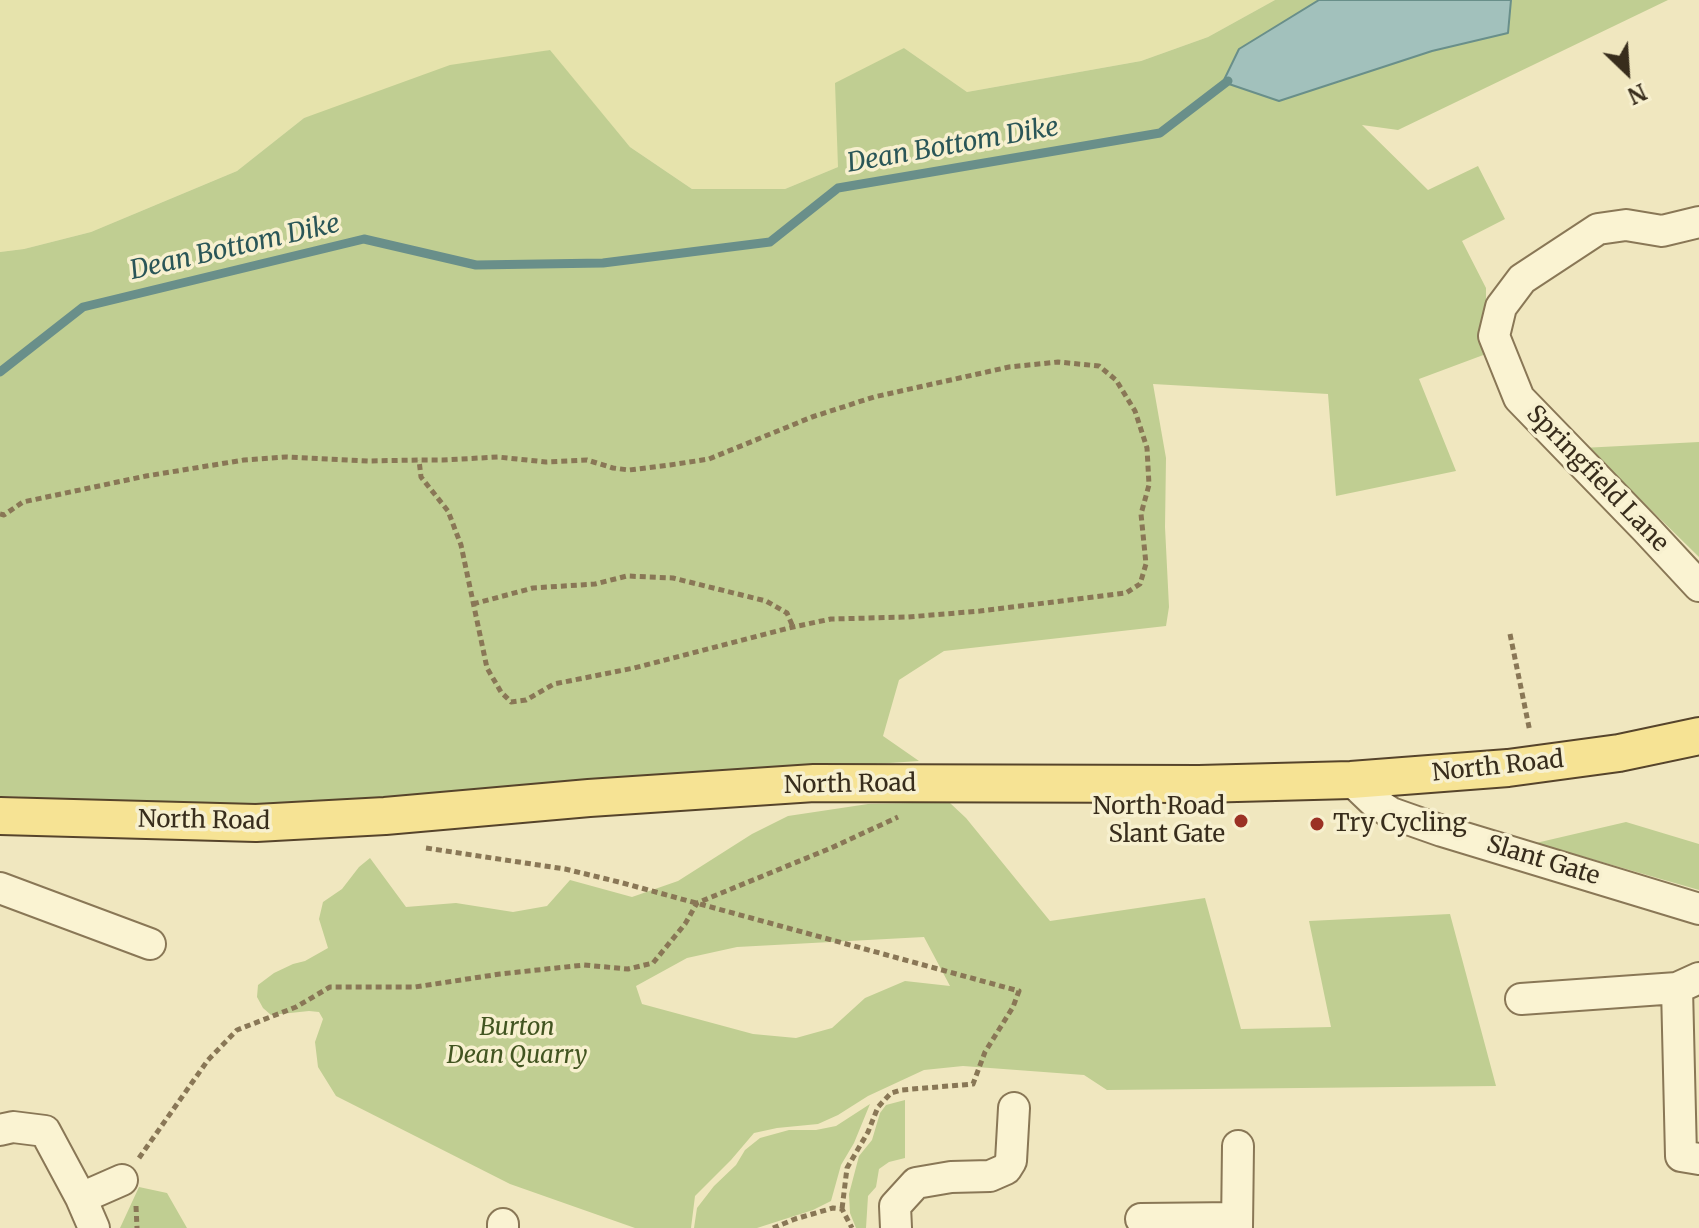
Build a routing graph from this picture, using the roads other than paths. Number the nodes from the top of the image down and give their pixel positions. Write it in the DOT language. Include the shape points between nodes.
graph roads {
  1 [pos="1699,222"];
  2 [pos="1699,586"];
  3 [pos="1699,736"];
  4 [pos="1351,780"];
  5 [pos="0,816"];
  6 [pos="0,888"];
  7 [pos="1699,909"];
  8 [pos="150,944"];
  9 [pos="1688,983"];
  10 [pos="1521,999"];
  11 [pos="1014,1108"];
  12 [pos="0,1130"];
  13 [pos="1238,1146"];
  14 [pos="1699,1159"];
  15 [pos="122,1180"];
  16 [pos="81,1198"];
  17 [pos="1141,1219"];
  18 [pos="1237,1223"];
  19 [pos="94,1228"];
  20 [pos="896,1228"];
  1 -- 2 [label="street, Springfield Lane" via="1662,231 1626,225 1598,229 1522,279 1501,307 1494,336 1519,398"];
  3 -- 4 [label="main road, North Road" via="1508,768"];
  4 -- 5 [label="main road, North Road" via="814,783 256,823"];
  4 -- 7 [label="street, Slant Gate" via="1391,813"];
  6 -- 8 [label="street"];
  9 -- 10 [label="street"];
  9 -- 14 [label="street" via="1681,1156"];
  11 -- 20 [label="street" via="1006,1169 990,1176 916,1183 895,1206"];
  12 -- 16 [label="street" via="45,1131"];
  13 -- 18 [label="street"];
  15 -- 16 [label="street"];
  16 -- 19 [label="street"];
  17 -- 18 [label="street"];
}
